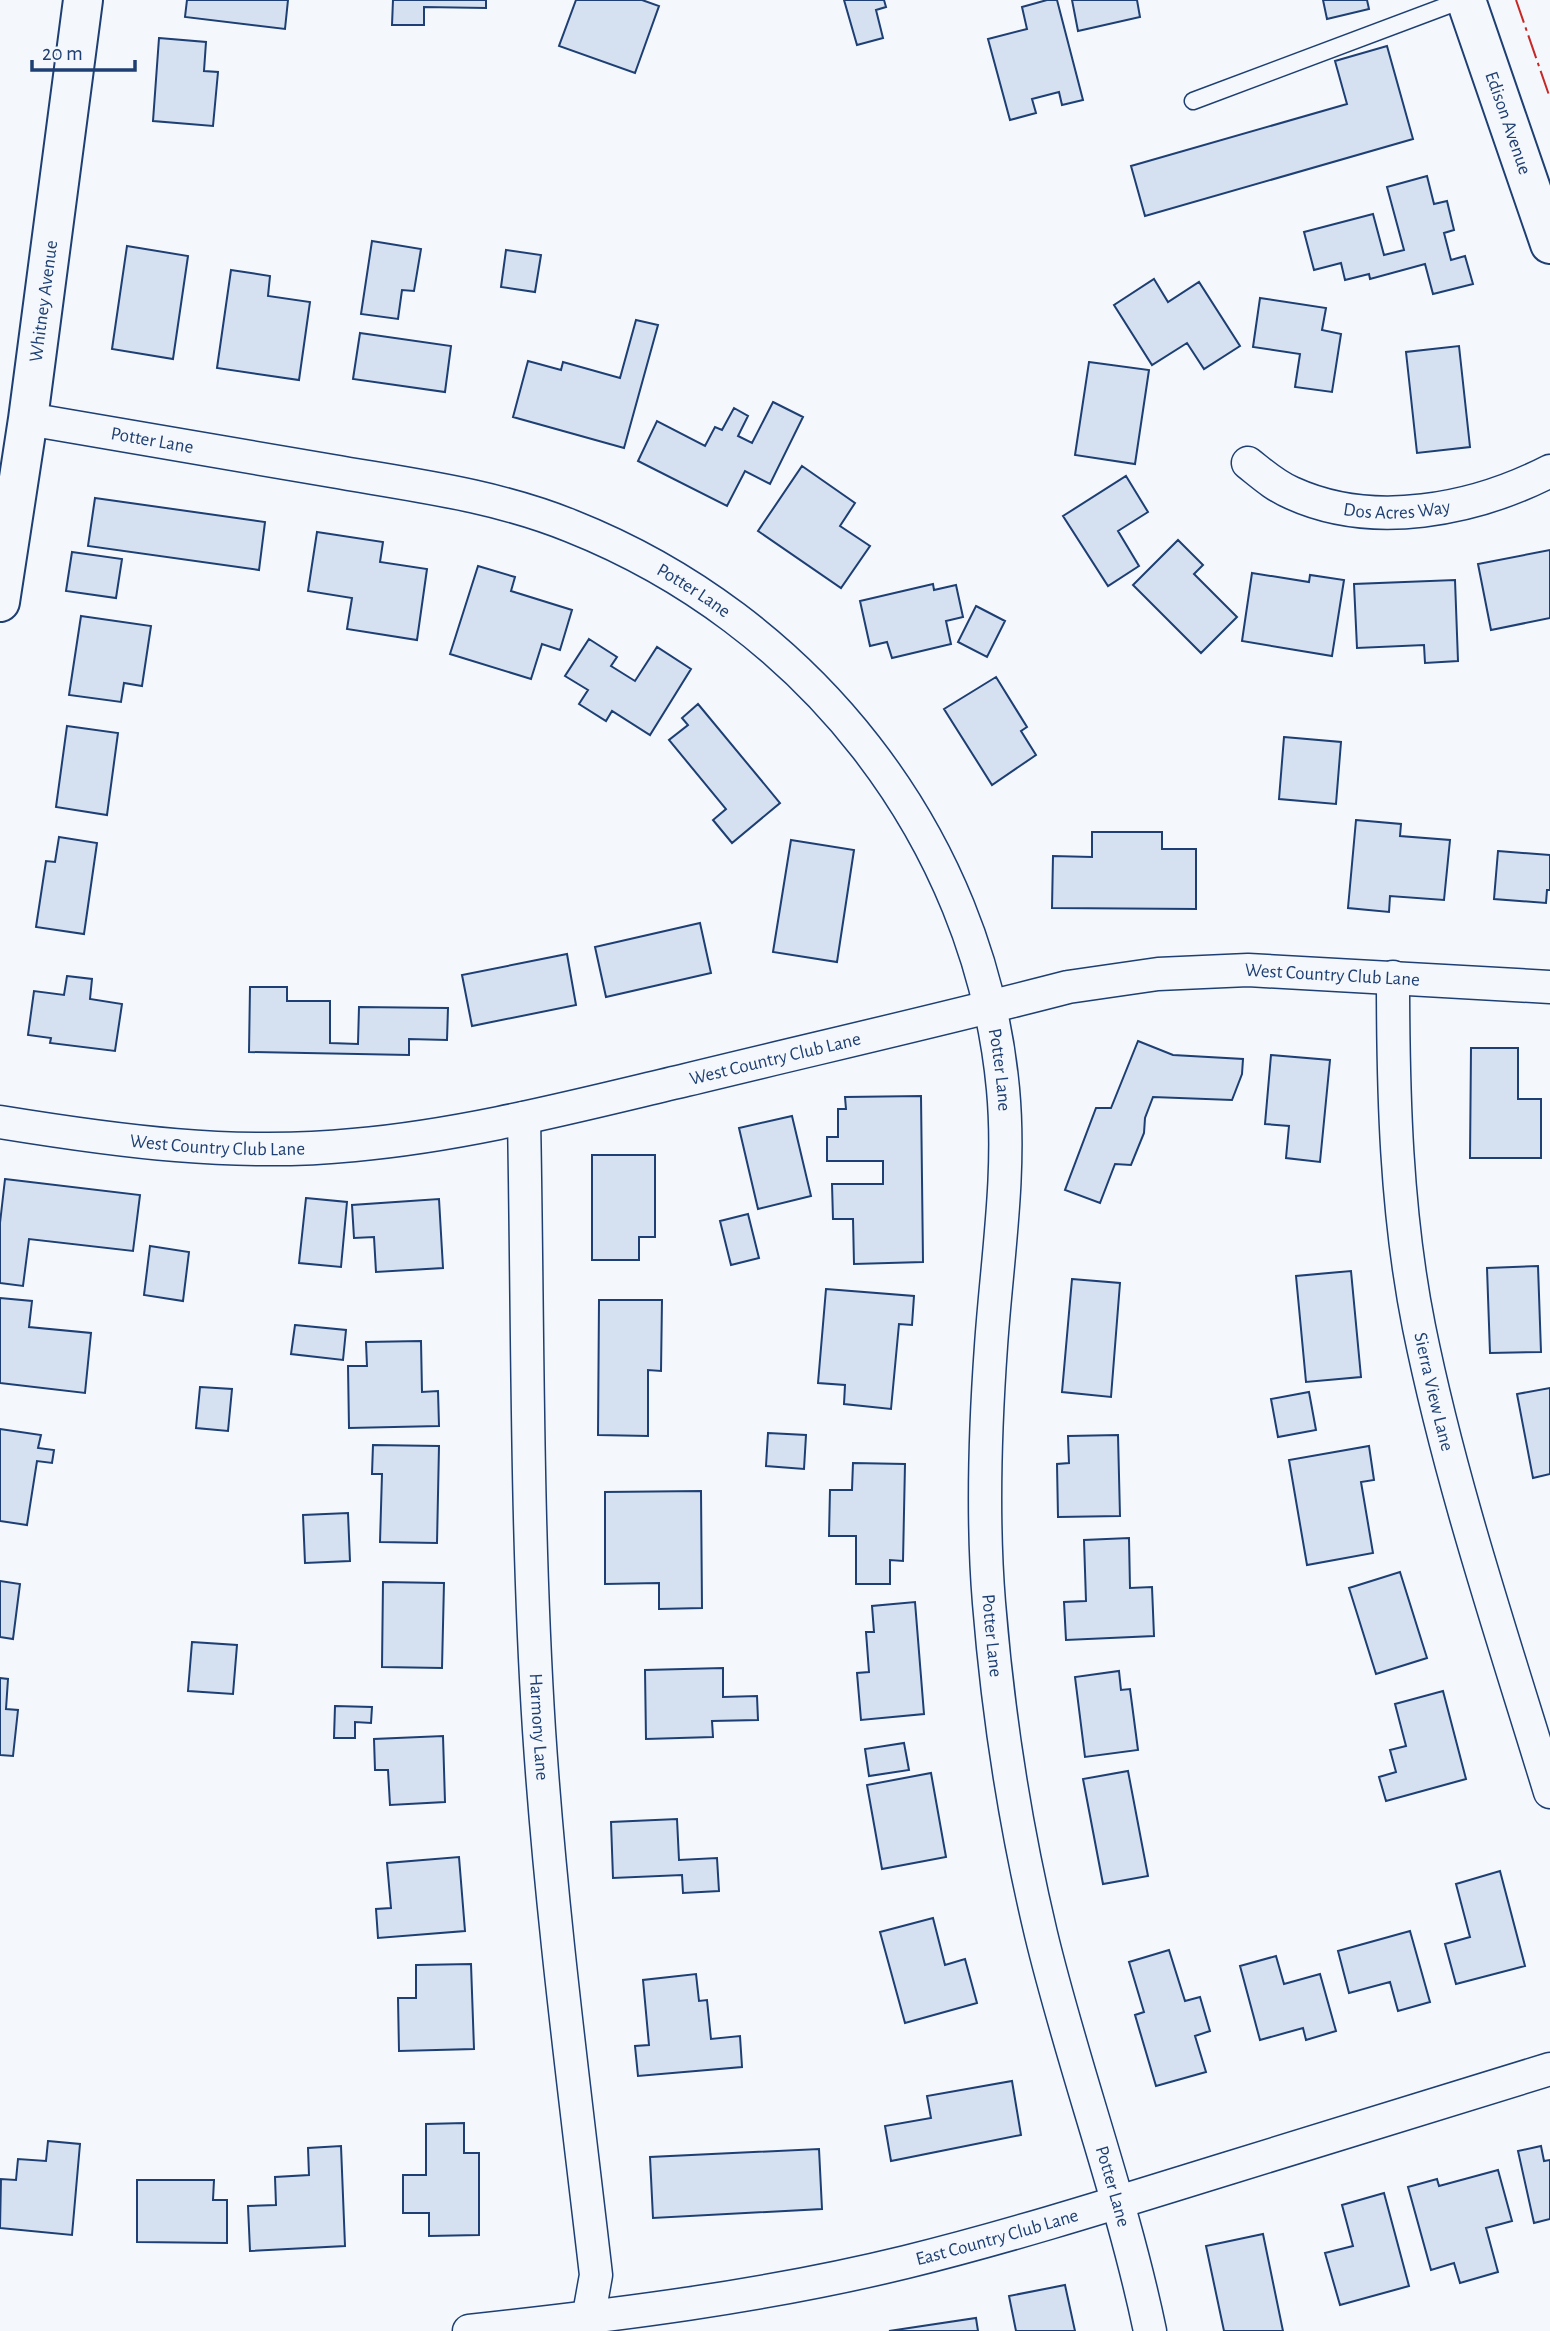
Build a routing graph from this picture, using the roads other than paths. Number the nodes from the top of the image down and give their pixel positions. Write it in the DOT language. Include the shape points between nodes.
graph roads {
  1 [pos="83,0"];
  2 [pos="1464,0"];
  3 [pos="1193,101"];
  4 [pos="1550,244"];
  5 [pos="28,419"];
  6 [pos="1248,463"];
  7 [pos="1550,471"];
  8 [pos="0,602"];
  9 [pos="1393,977"];
  10 [pos="1550,987"];
  11 [pos="990,1007"];
  12 [pos="524,1118"];
  13 [pos="0,1122"];
  14 [pos="1550,1792"];
  15 [pos="1550,2069"];
  16 [pos="1117,2203"];
  17 [pos="587,2325"];
  18 [pos="469,2331"];
  19 [pos="1150,2331"];
  1 -- 5 [label="street, Whitney Avenue"];
  2 -- 3 [label="lane"];
  2 -- 4 [label="street, Edison Avenue"];
  5 -- 8 [label="street, Whitney Avenue"];
  5 -- 11 [label="street, Potter Lane" via="500,503 567,524 674,575 788,660 838,711 882,766 920,826 952,890"];
  6 -- 7 [label="street, Dos Acres Way" via="1291,493 1329,507 1367,512 1476,500"];
  9 -- 10 [label="street, West Country Club Lane"];
  9 -- 11 [label="street, West Country Club Lane" via="1248,970 1158,974 1068,987"];
  9 -- 14 [label="street, Sierra View Lane" via="1393,1093 1402,1209 1419,1325 1465,1514"];
  11 -- 12 [label="street, West Country Club Lane"];
  11 -- 16 [label="street, Potter Lane" via="1003,1083 1007,1155 985,1470 988,1596 1000,1722 1042,1939"];
  12 -- 13 [label="street, West Country Club Lane" via="353,1145 271,1149 107,1140"];
  12 -- 17 [label="street, Harmony Lane" via="539,1731 596,2274"];
  15 -- 16 [label="street, East Country Club Lane"];
  16 -- 17 [label="street, East Country Club Lane" via="903,2262"];
  16 -- 19 [label="street, Potter Lane"];
  17 -- 18 [label="street, East Country Club Lane"];
}
